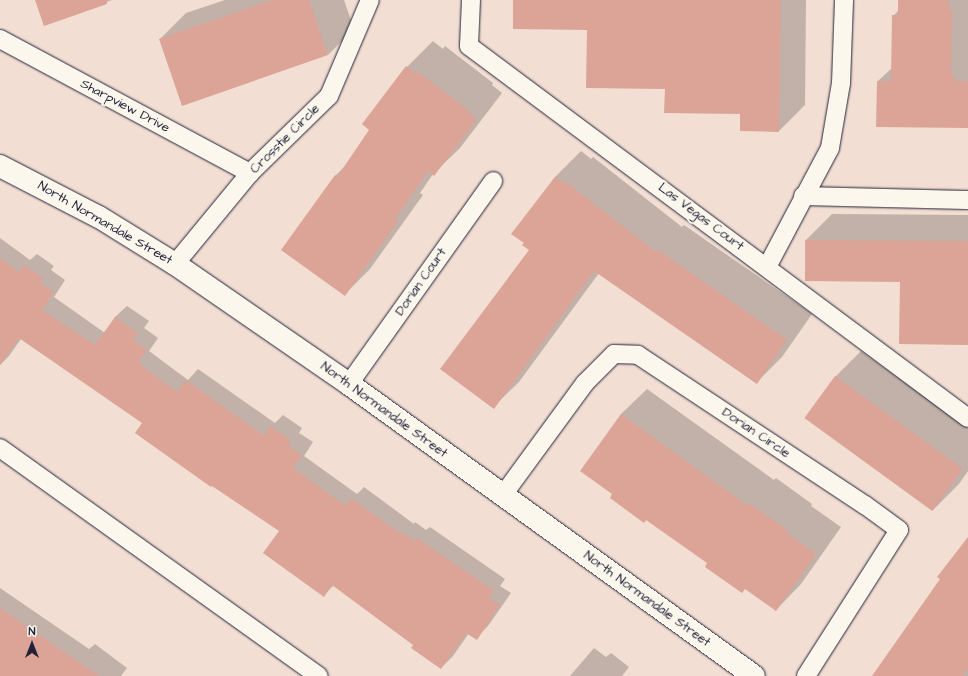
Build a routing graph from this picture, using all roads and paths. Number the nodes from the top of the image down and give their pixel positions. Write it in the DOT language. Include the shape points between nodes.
graph roads {
  1 [pos="370,0"];
  2 [pos="471,0"];
  3 [pos="844,0"];
  4 [pos="0,39"];
  5 [pos="0,166"];
  6 [pos="250,173"];
  7 [pos="493,181"];
  8 [pos="803,196"];
  9 [pos="968,200"];
  10 [pos="175,264"];
  11 [pos="767,266"];
  12 [pos="349,384"];
  13 [pos="968,418"];
  14 [pos="0,448"];
  15 [pos="503,495"];
  16 [pos="319,676"];
  17 [pos="754,676"];
  18 [pos="806,676"];
  1 -- 6 [label="lane, Crosstie Circle" via="329,96"];
  2 -- 11 [label="lane, Las Vegas Court" via="469,46"];
  3 -- 8 [label="lane" via="841,83 830,148"];
  4 -- 6 [label="lane, Sharpview Drive"];
  5 -- 10 [label="street, North Normandale Street" via="99,217"];
  6 -- 10 [label="lane, Crosstie Circle"];
  7 -- 12 [label="lane, Dorian Court"];
  8 -- 9 [label="lane"];
  8 -- 11 [label="lane"];
  10 -- 12 [label="street, North Normandale Street"];
  11 -- 13 [label="lane, Las Vegas Court"];
  12 -- 15 [label="street, North Normandale Street"];
  14 -- 16 [label="lane"];
  15 -- 17 [label="street, North Normandale Street"];
  15 -- 18 [label="lane, Dorian Circle" via="585,383 614,354 638,355 899,530"];
}
